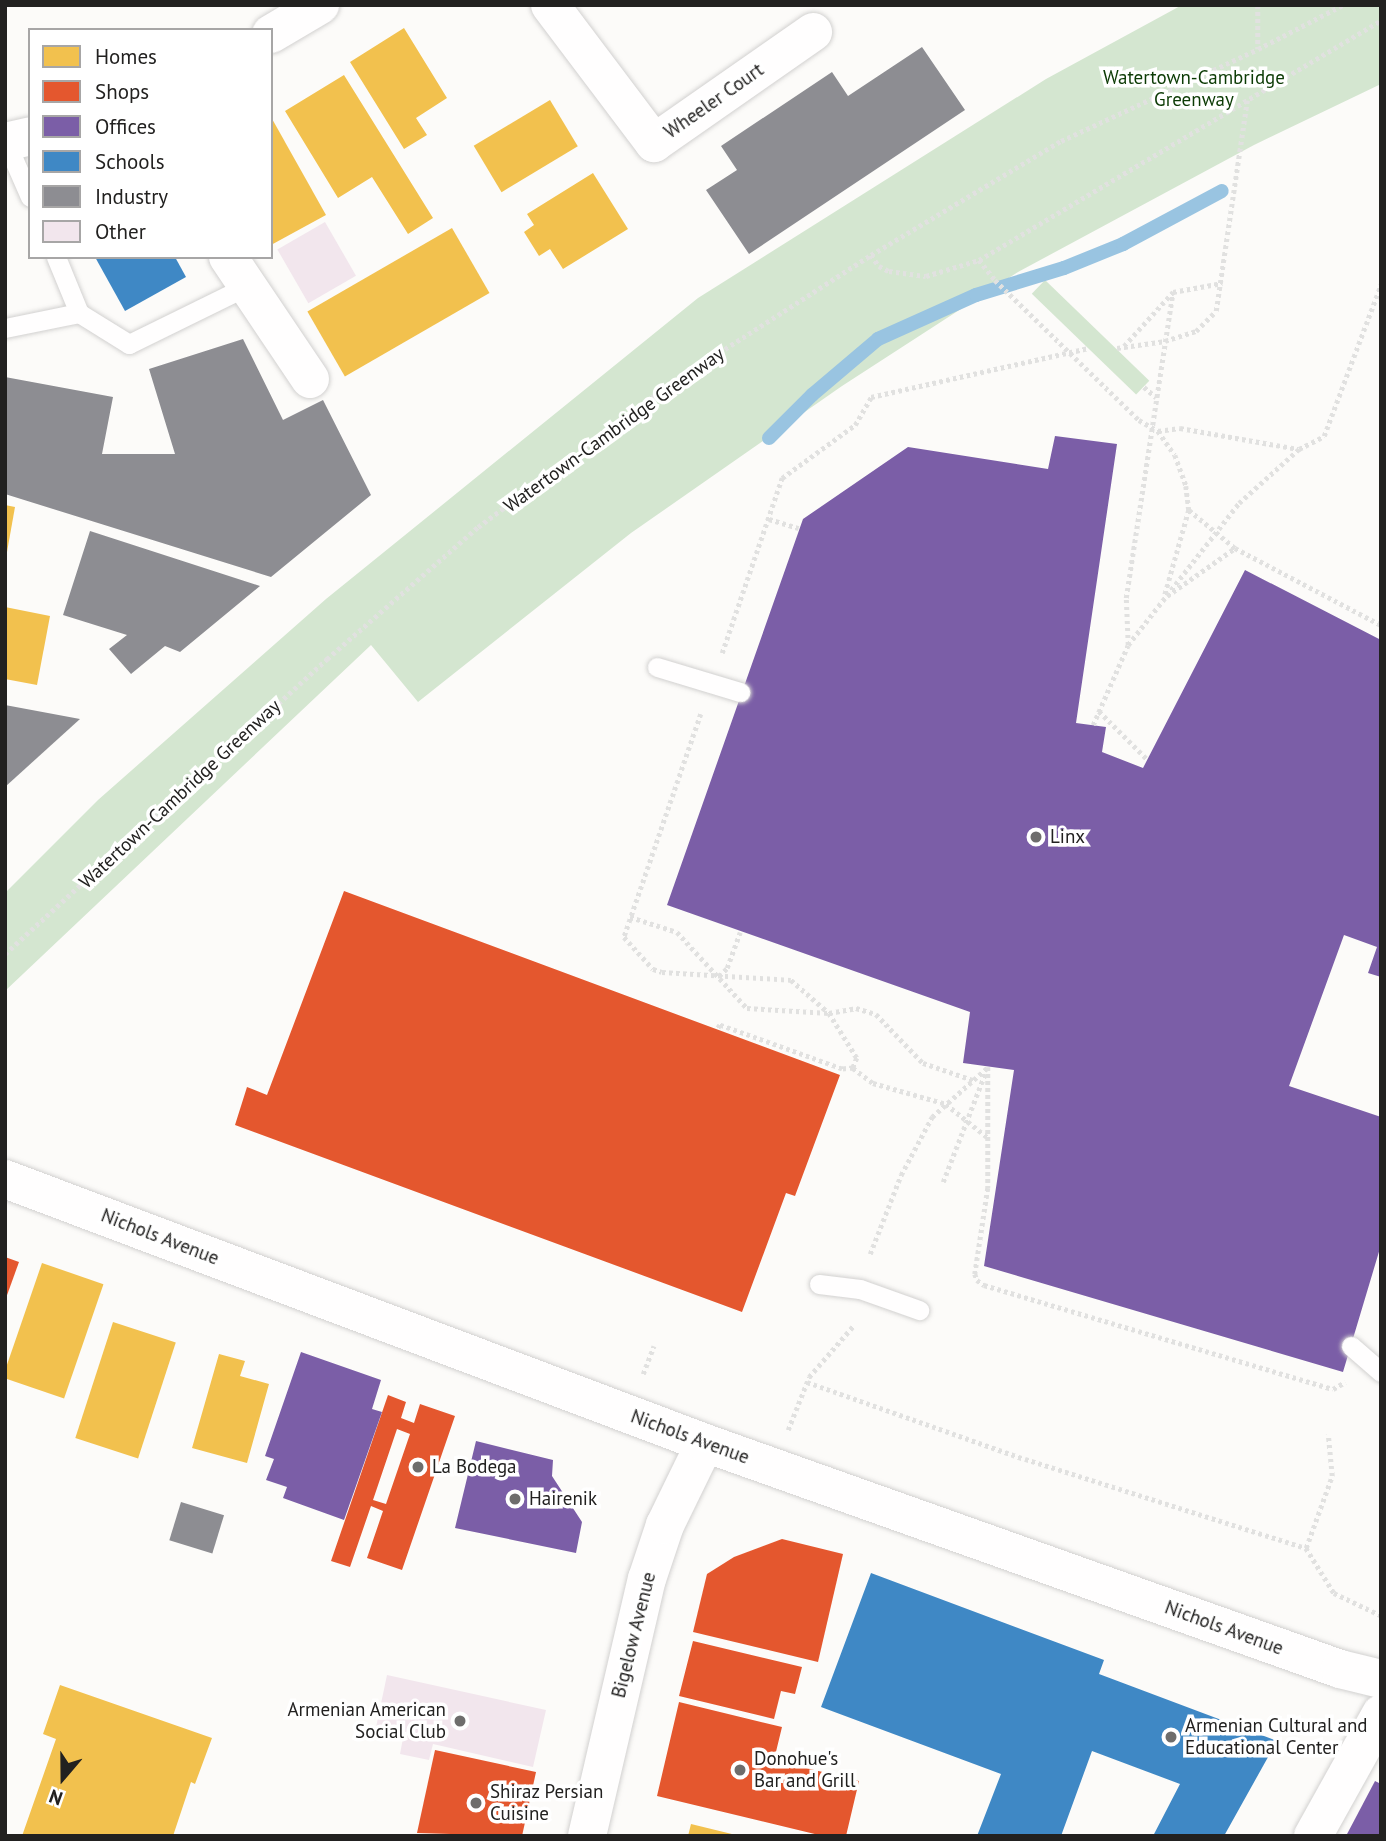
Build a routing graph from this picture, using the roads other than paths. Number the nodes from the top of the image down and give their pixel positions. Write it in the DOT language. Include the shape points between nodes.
graph roads {
  1 [pos="320,5"];
  2 [pos="550,5"];
  3 [pos="813,32"];
  4 [pos="273,33"];
  5 [pos="28,136"];
  6 [pos="5,142"];
  7 [pos="28,193"];
  8 [pos="56,259"];
  9 [pos="237,272"];
  10 [pos="79,313"];
  11 [pos="5,328"];
  12 [pos="310,379"];
  13 [pos="657,667"];
  14 [pos="740,692"];
  15 [pos="5,1179"];
  16 [pos="820,1284"];
  17 [pos="919,1310"];
  18 [pos="1358,1352"];
  19 [pos="1381,1372"];
  20 [pos="705,1443"];
  21 [pos="1381,1679"];
  22 [pos="1381,1714"];
  23 [pos="587,1836"];
  24 [pos="1313,1836"];
  1 -- 4 [label="street"];
  2 -- 3 [label="street, Wheeler Court" via="654,143"];
  5 -- 6 [label="street"];
  6 -- 7 [label="lane"];
  8 -- 10 [label="lane"];
  9 -- 10 [label="lane" via="129,344"];
  9 -- 12 [label="street"];
  10 -- 11 [label="lane"];
  13 -- 14 [label="lane"];
  15 -- 20 [label="street, Nichols Avenue"];
  16 -- 17 [label="lane" via="860,1289"];
  18 -- 19 [label="lane"];
  20 -- 21 [label="street, Nichols Avenue" via="1340,1669"];
  20 -- 23 [label="street, Bigelow Avenue" via="665,1525 647,1579"];
  22 -- 24 [label="street"];
}
